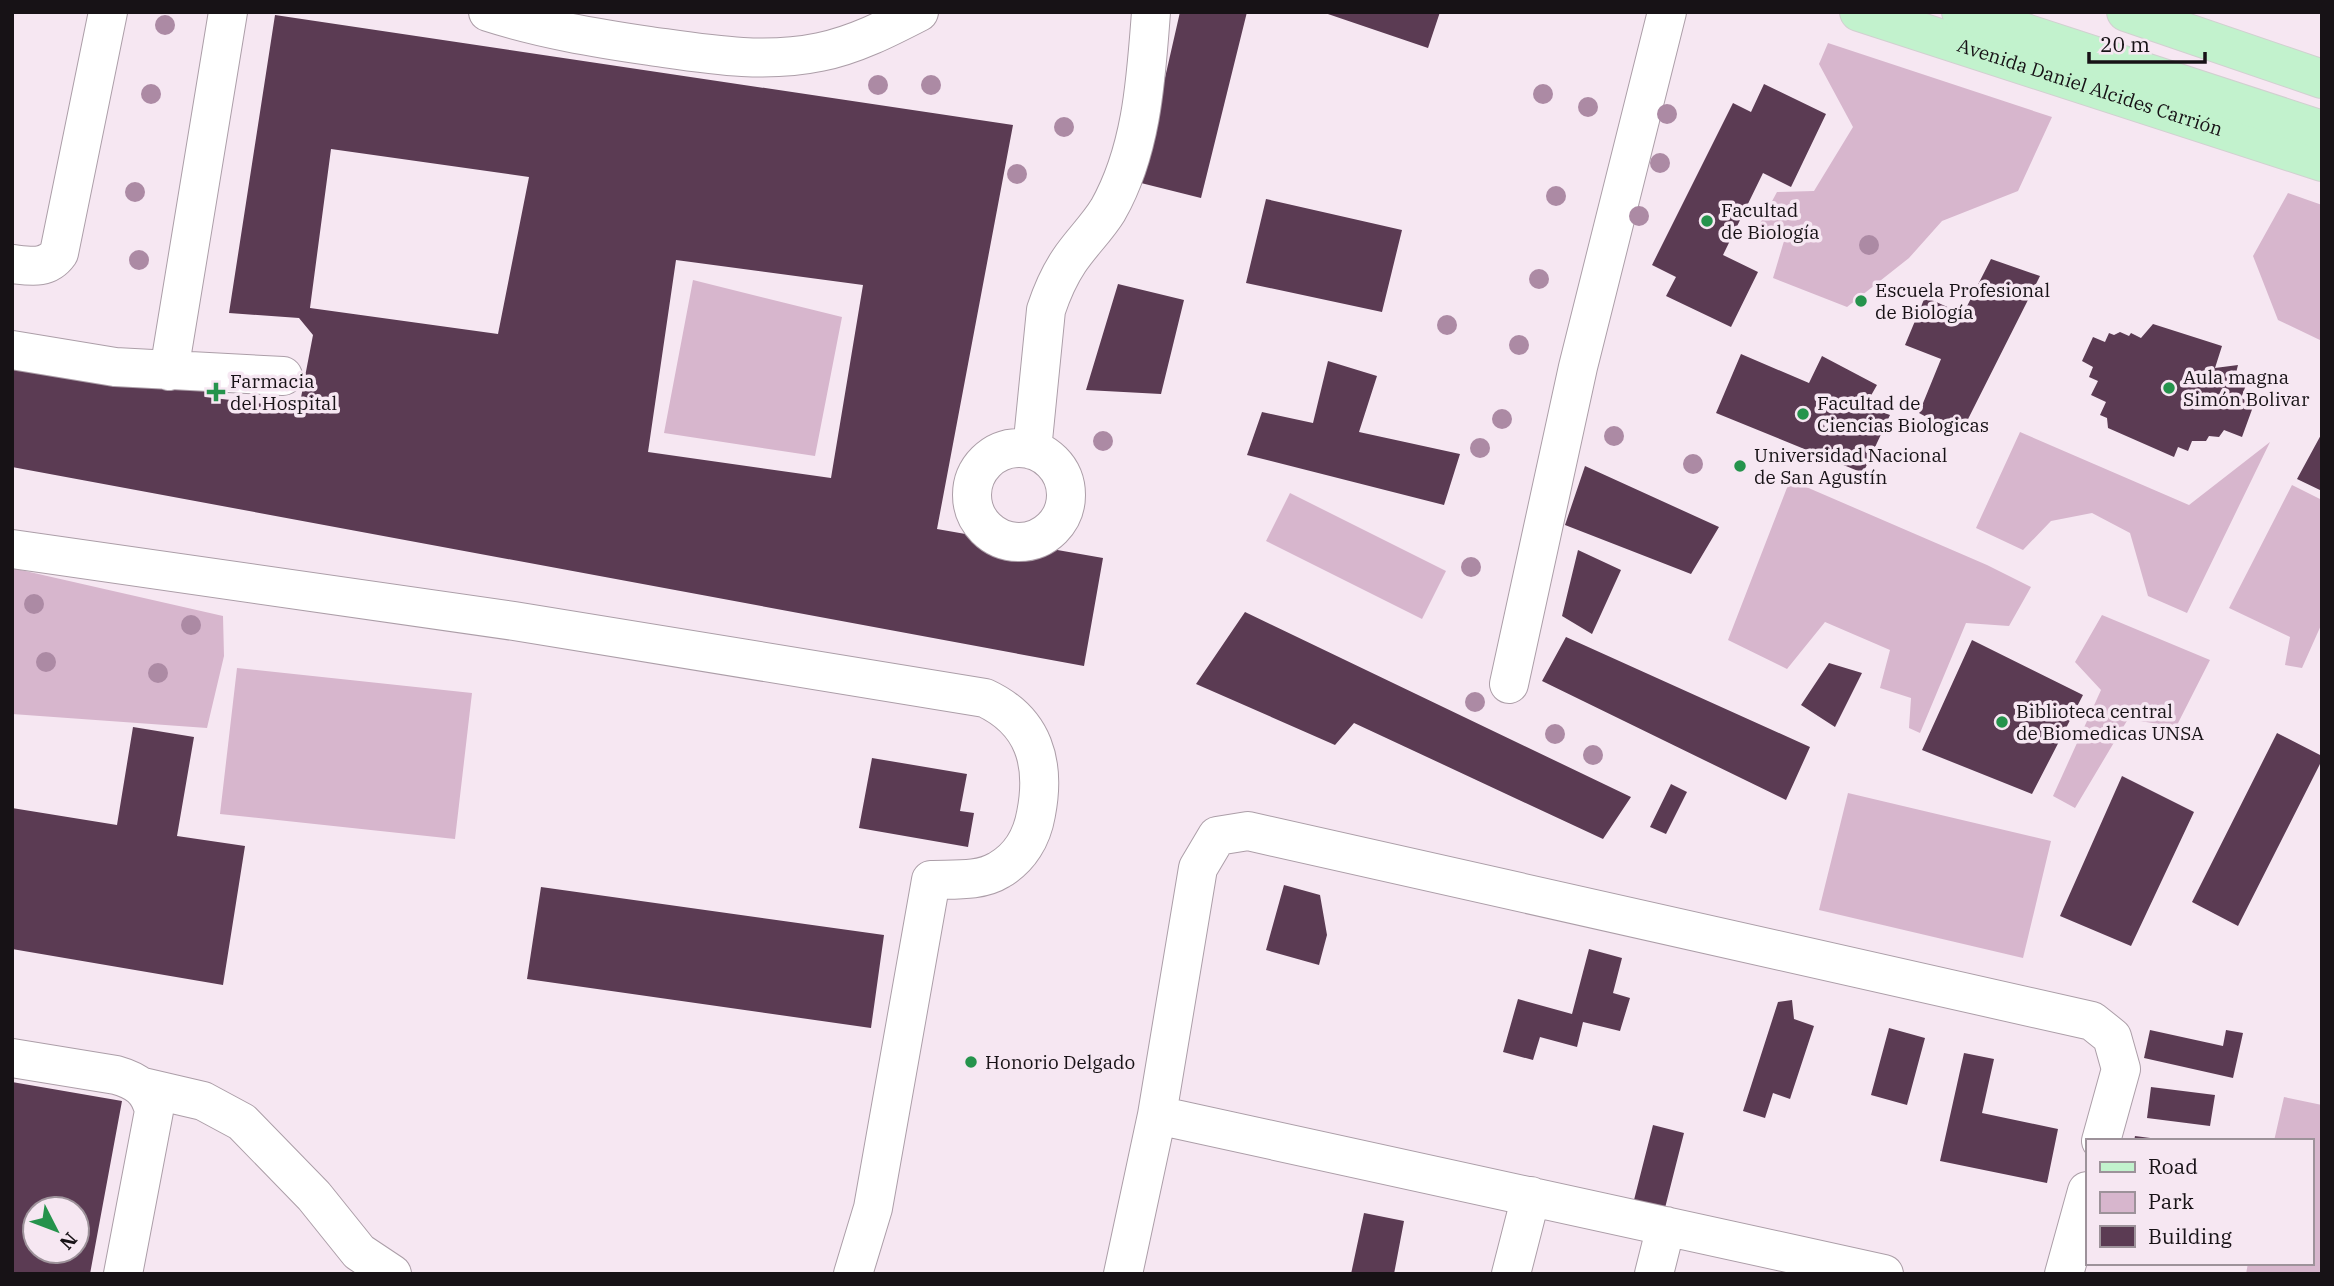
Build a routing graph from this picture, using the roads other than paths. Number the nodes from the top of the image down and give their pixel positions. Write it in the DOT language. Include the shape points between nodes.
graph roads {
  1 [pos="108,12"];
  2 [pos="228,12"];
  3 [pos="488,12"];
  4 [pos="919,12"];
  5 [pos="1151,12"];
  6 [pos="1667,12"];
  7 [pos="1859,12"];
  8 [pos="1961,12"];
  9 [pos="2030,12"];
  10 [pos="2126,12"];
  11 [pos="2322,79"];
  12 [pos="2322,107"];
  13 [pos="2322,130"];
  14 [pos="2322,162"];
  15 [pos="12,264"];
  16 [pos="12,349"];
  17 [pos="169,371"];
  18 [pos="283,376"];
  19 [pos="1032,450"];
  20 [pos="12,549"];
  21 [pos="1509,684"];
  22 [pos="12,1058"];
  23 [pos="143,1087"];
  24 [pos="1157,1115"];
  25 [pos="2102,1139"];
  26 [pos="2086,1195"];
  27 [pos="1531,1196"];
  28 [pos="1666,1226"];
  29 [pos="123,1274"];
  30 [pos="392,1274"];
  31 [pos="853,1274"];
  32 [pos="1123,1274"];
  33 [pos="1511,1274"];
  34 [pos="1654,1274"];
  35 [pos="1884,1274"];
  36 [pos="2064,1274"];
  1 -- 15 [label="street" via="59,253 43,265"];
  2 -- 17 [label="street"];
  3 -- 4 [label="street" via="596,38 738,58 821,52 878,33"];
  5 -- 19 [label="street" via="1146,92 1125,178 1107,213 1069,261 1046,310"];
  6 -- 21 [label="street" via="1578,367"];
  7 -- 14 [label="main road, Avenida Daniel Alcides Carrión"];
  8 -- 13 [label="main road"];
  9 -- 12 [label="main road"];
  10 -- 11 [label="main road"];
  16 -- 17 [label="street" via="115,367"];
  17 -- 18 [label="street"];
  20 -- 31 [label="street" via="527,623 985,698 1003,706 1030,737 1039,758 1041,791 1034,826 1026,844 998,872 931,880 873,1208"];
  22 -- 23 [label="street" via="116,1075"];
  23 -- 29 [label="street" via="154,1111"];
  23 -- 30 [label="street" via="203,1101 242,1122 314,1196 359,1252"];
  24 -- 25 [label="street" via="1198,868 1217,836 1248,831 2092,1021 2112,1037 2121,1069"];
  24 -- 27 [label="street"];
  24 -- 32 [label="street"];
  26 -- 36 [label="street"];
  27 -- 28 [label="street"];
  27 -- 33 [label="street"];
  28 -- 34 [label="street"];
  28 -- 35 [label="street"];
}
